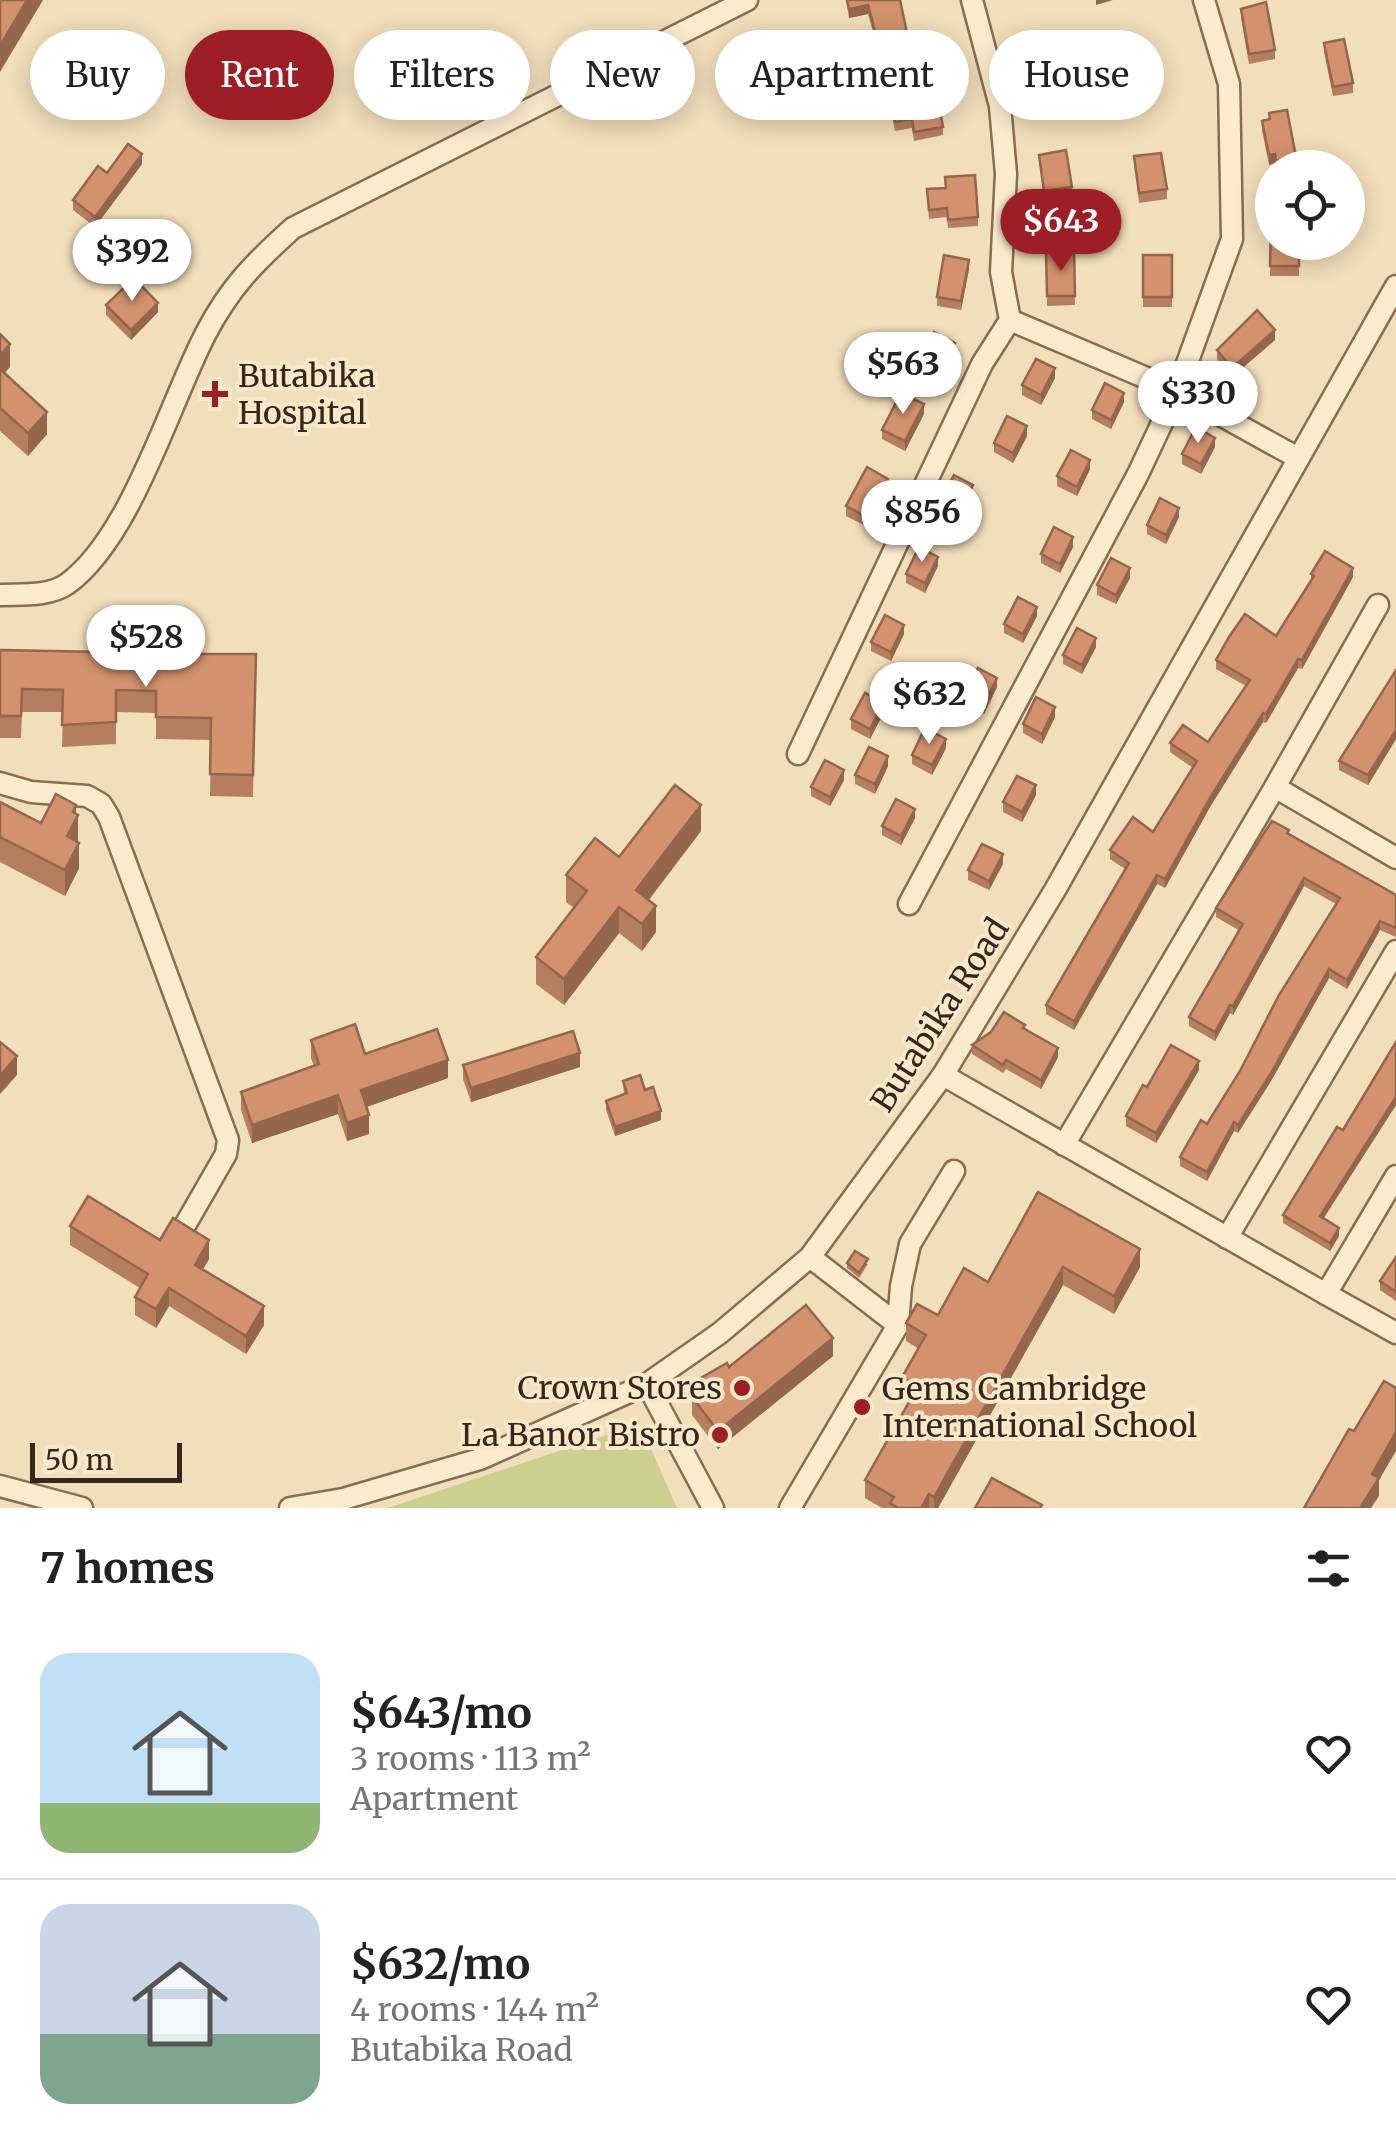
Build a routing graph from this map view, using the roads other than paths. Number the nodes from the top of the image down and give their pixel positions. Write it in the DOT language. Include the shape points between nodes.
graph roads {
  1 [pos="747,0"];
  2 [pos="972,0"];
  3 [pos="1204,0"];
  4 [pos="1396,286"];
  5 [pos="1010,320"];
  6 [pos="1177,391"];
  7 [pos="1298,458"];
  8 [pos="0,595"];
  9 [pos="1378,605"];
  10 [pos="798,754"];
  11 [pos="0,784"];
  12 [pos="1275,787"];
  13 [pos="1396,858"];
  14 [pos="908,904"];
  15 [pos="1396,951"];
  16 [pos="942,1075"];
  17 [pos="1064,1145"];
  18 [pos="954,1172"];
  19 [pos="1396,1176"];
  20 [pos="184,1227"];
  21 [pos="1227,1238"];
  22 [pos="810,1257"];
  23 [pos="1326,1294"];
  24 [pos="898,1325"];
  25 [pos="1396,1332"];
  26 [pos="647,1384"];
  27 [pos="0,1486"];
  28 [pos="58,1506"];
  29 [pos="82,1508"];
  30 [pos="290,1508"];
  31 [pos="712,1508"];
  32 [pos="790,1508"];
  1 -- 8 [label="street" via="293,228 246,270 207,330 116,529 92,561 64,586"];
  2 -- 5 [label="street" via="1000,106 1006,174 1002,272"];
  3 -- 6 [label="street" via="1230,84 1232,238"];
  4 -- 7 [label="street, Butabika Road"];
  5 -- 6 [label="street"];
  5 -- 10 [label="street" via="982,364"];
  6 -- 7 [label="street"];
  6 -- 14 [label="street"];
  7 -- 16 [label="street, Butabika Road" via="1055,890"];
  9 -- 12 [label="street"];
  11 -- 20 [label="street" via="87,796 109,817 228,1140"];
  12 -- 13 [label="street"];
  12 -- 17 [label="street"];
  15 -- 21 [label="street"];
  16 -- 17 [label="street"];
  16 -- 22 [label="street, Butabika Road"];
  17 -- 21 [label="street"];
  18 -- 24 [label="street" via="910,1244"];
  19 -- 23 [label="street"];
  21 -- 23 [label="street"];
  22 -- 24 [label="street"];
  22 -- 26 [label="street, Butabika Road"];
  23 -- 25 [label="street"];
  24 -- 32 [label="street"];
  26 -- 30 [label="street, Butabika Road" via="480,1459"];
  26 -- 31 [label="street"];
  27 -- 28 [label="street"];
  28 -- 29 [label="street"];
}
